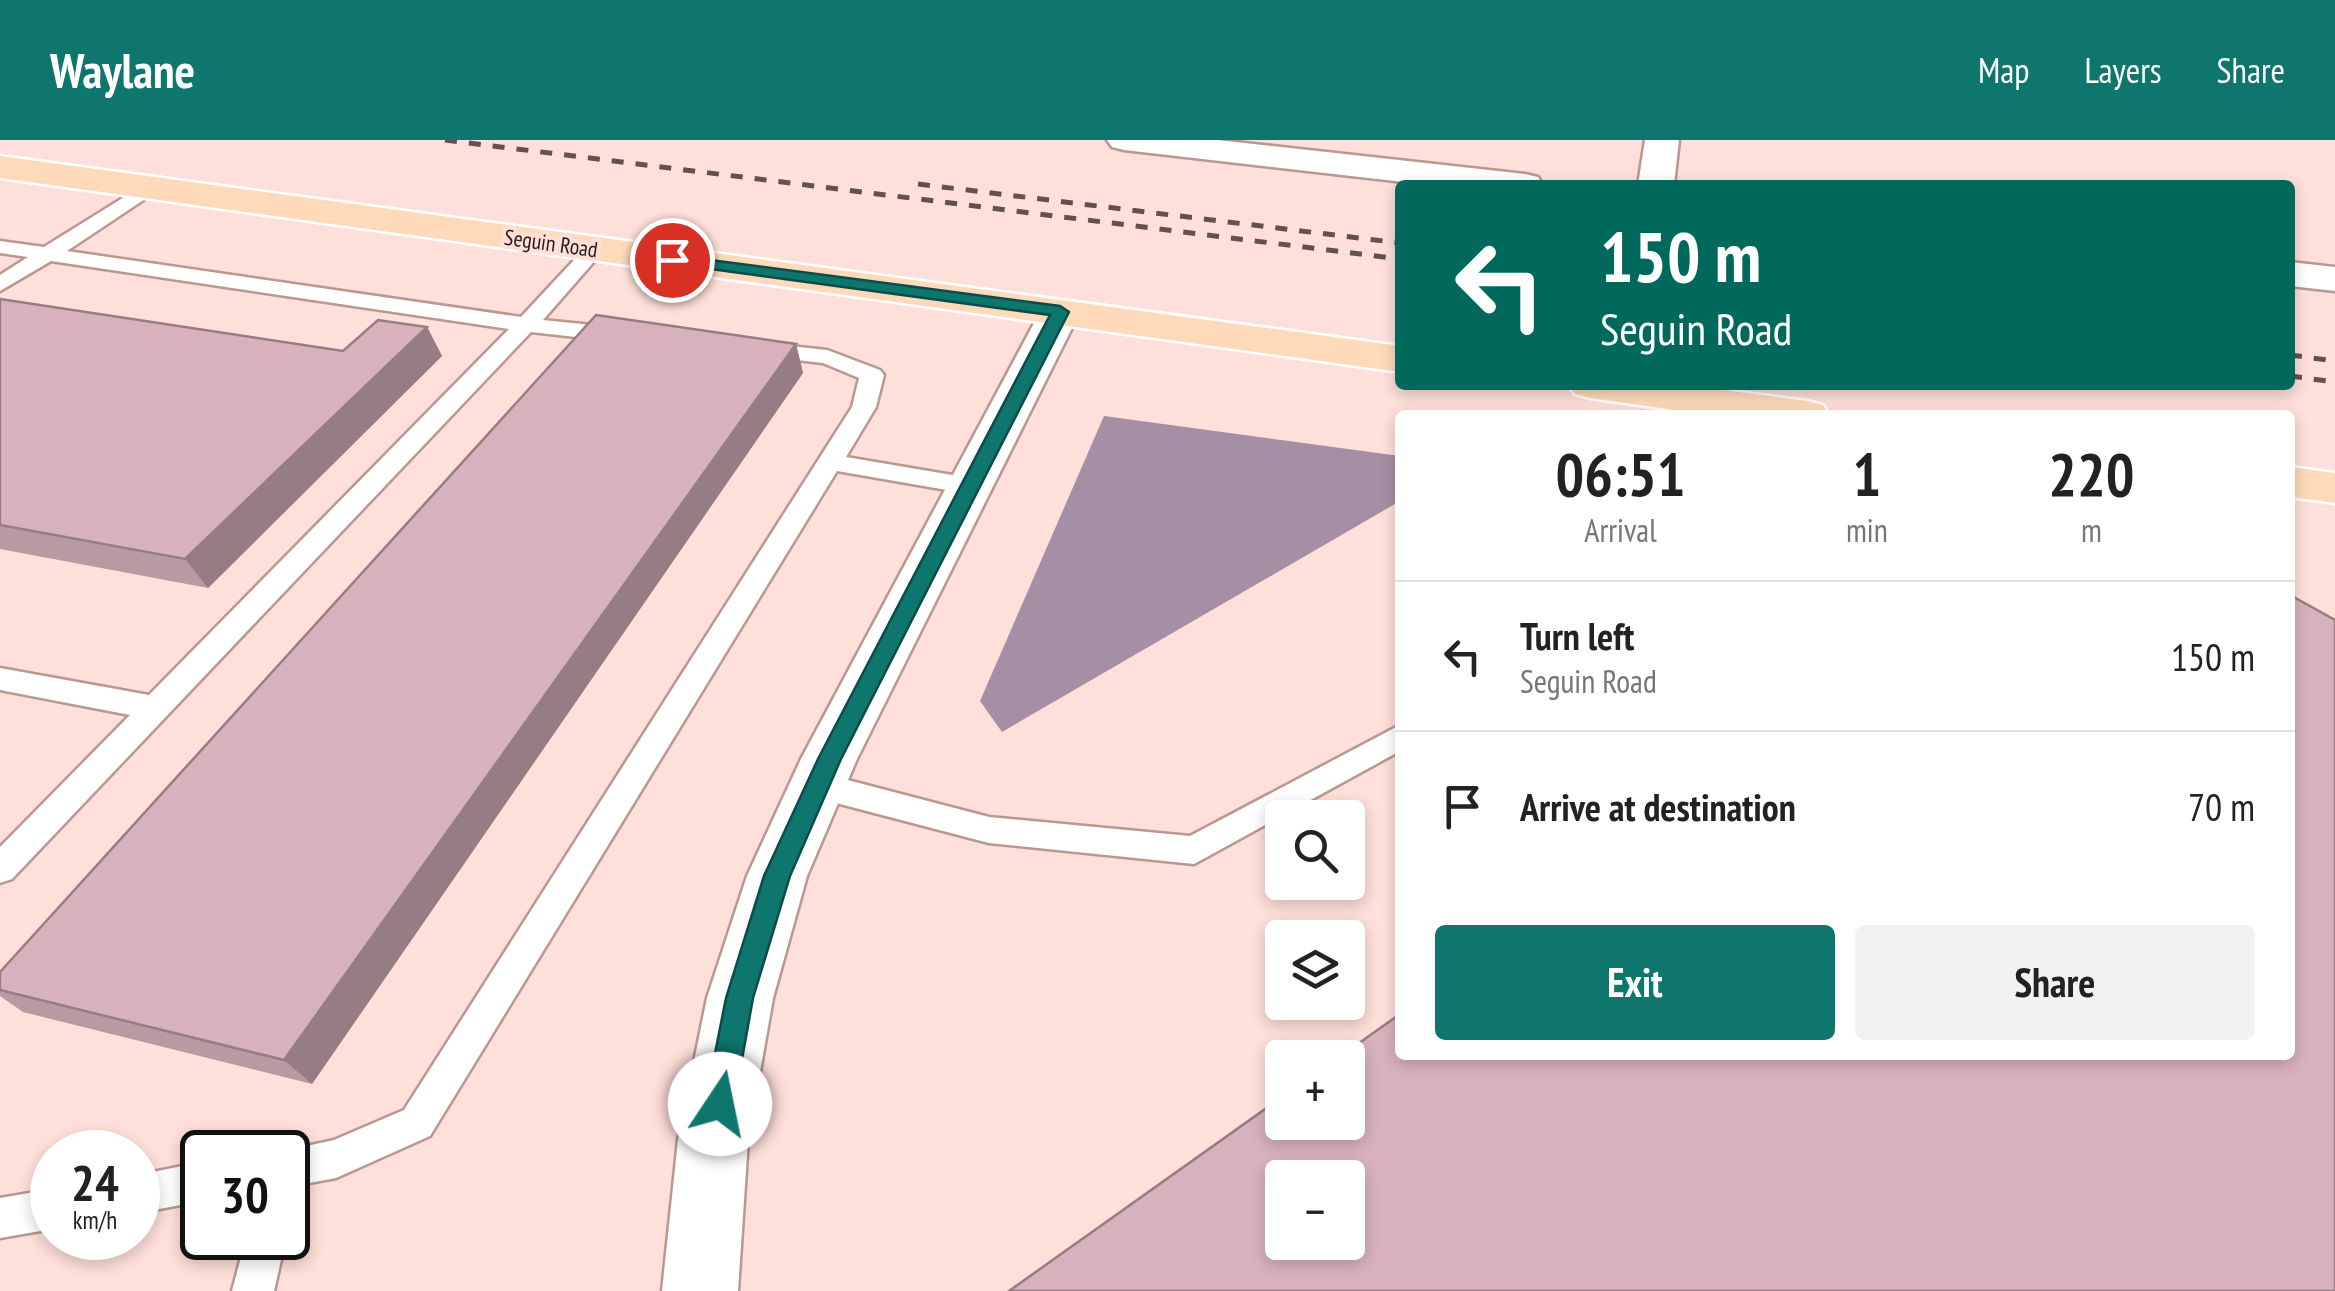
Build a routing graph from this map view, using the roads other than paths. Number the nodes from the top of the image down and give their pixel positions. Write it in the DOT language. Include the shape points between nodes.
graph roads {
  1 [pos="1124,140"];
  2 [pos="1662,140"];
  3 [pos="0,166"];
  4 [pos="1480,180"];
  5 [pos="1657,180"];
  6 [pos="150,187"];
  7 [pos="0,247"];
  8 [pos="595,250"];
  9 [pos="46,254"];
  10 [pos="2295,275"];
  11 [pos="2335,279"];
  12 [pos="0,285"];
  13 [pos="1060,312"];
  14 [pos="526,326"];
  15 [pos="639,337"];
  16 [pos="733,347"];
  17 [pos="1395,358"];
  18 [pos="1624,390"];
  19 [pos="1759,410"];
  20 [pos="830,462"];
  21 [pos="2295,483"];
  22 [pos="970,486"];
  23 [pos="2335,488"];
  24 [pos="0,678"];
  25 [pos="156,708"];
  26 [pos="1395,740"];
  27 [pos="817,785"];
  28 [pos="0,870"];
  29 [pos="310,1164"];
  30 [pos="30,1213"];
  31 [pos="0,1218"];
  32 [pos="261,1260"];
  33 [pos="253,1291"];
  34 [pos="700,1291"];
  1 -- 4 [label="street"];
  2 -- 5 [label="street"];
  3 -- 6 [label="main road, Seguin Road"];
  6 -- 8 [label="main road, Seguin Road"];
  6 -- 9 [label="lane"];
  7 -- 9 [label="lane"];
  8 -- 13 [label="main road, Seguin Road"];
  8 -- 14 [label="lane"];
  9 -- 12 [label="lane"];
  9 -- 14 [label="lane"];
  10 -- 11 [label="street"];
  13 -- 17 [label="main road, Seguin Road"];
  13 -- 22 [label="street"];
  14 -- 15 [label="lane"];
  14 -- 25 [label="lane"];
  16 -- 20 [label="lane" via="827,357 872,375 864,407"];
  18 -- 19 [label="main road"];
  20 -- 22 [label="lane"];
  20 -- 29 [label="lane" via="417,1123"];
  21 -- 23 [label="main road"];
  22 -- 27 [label="street"];
  24 -- 25 [label="lane"];
  25 -- 28 [label="lane"];
  26 -- 27 [label="lane" via="1194,850 989,830"];
  27 -- 34 [label="street" via="777,876 740,998 713,1140"];
  30 -- 31 [label="lane"];
  32 -- 33 [label="lane"];
}
